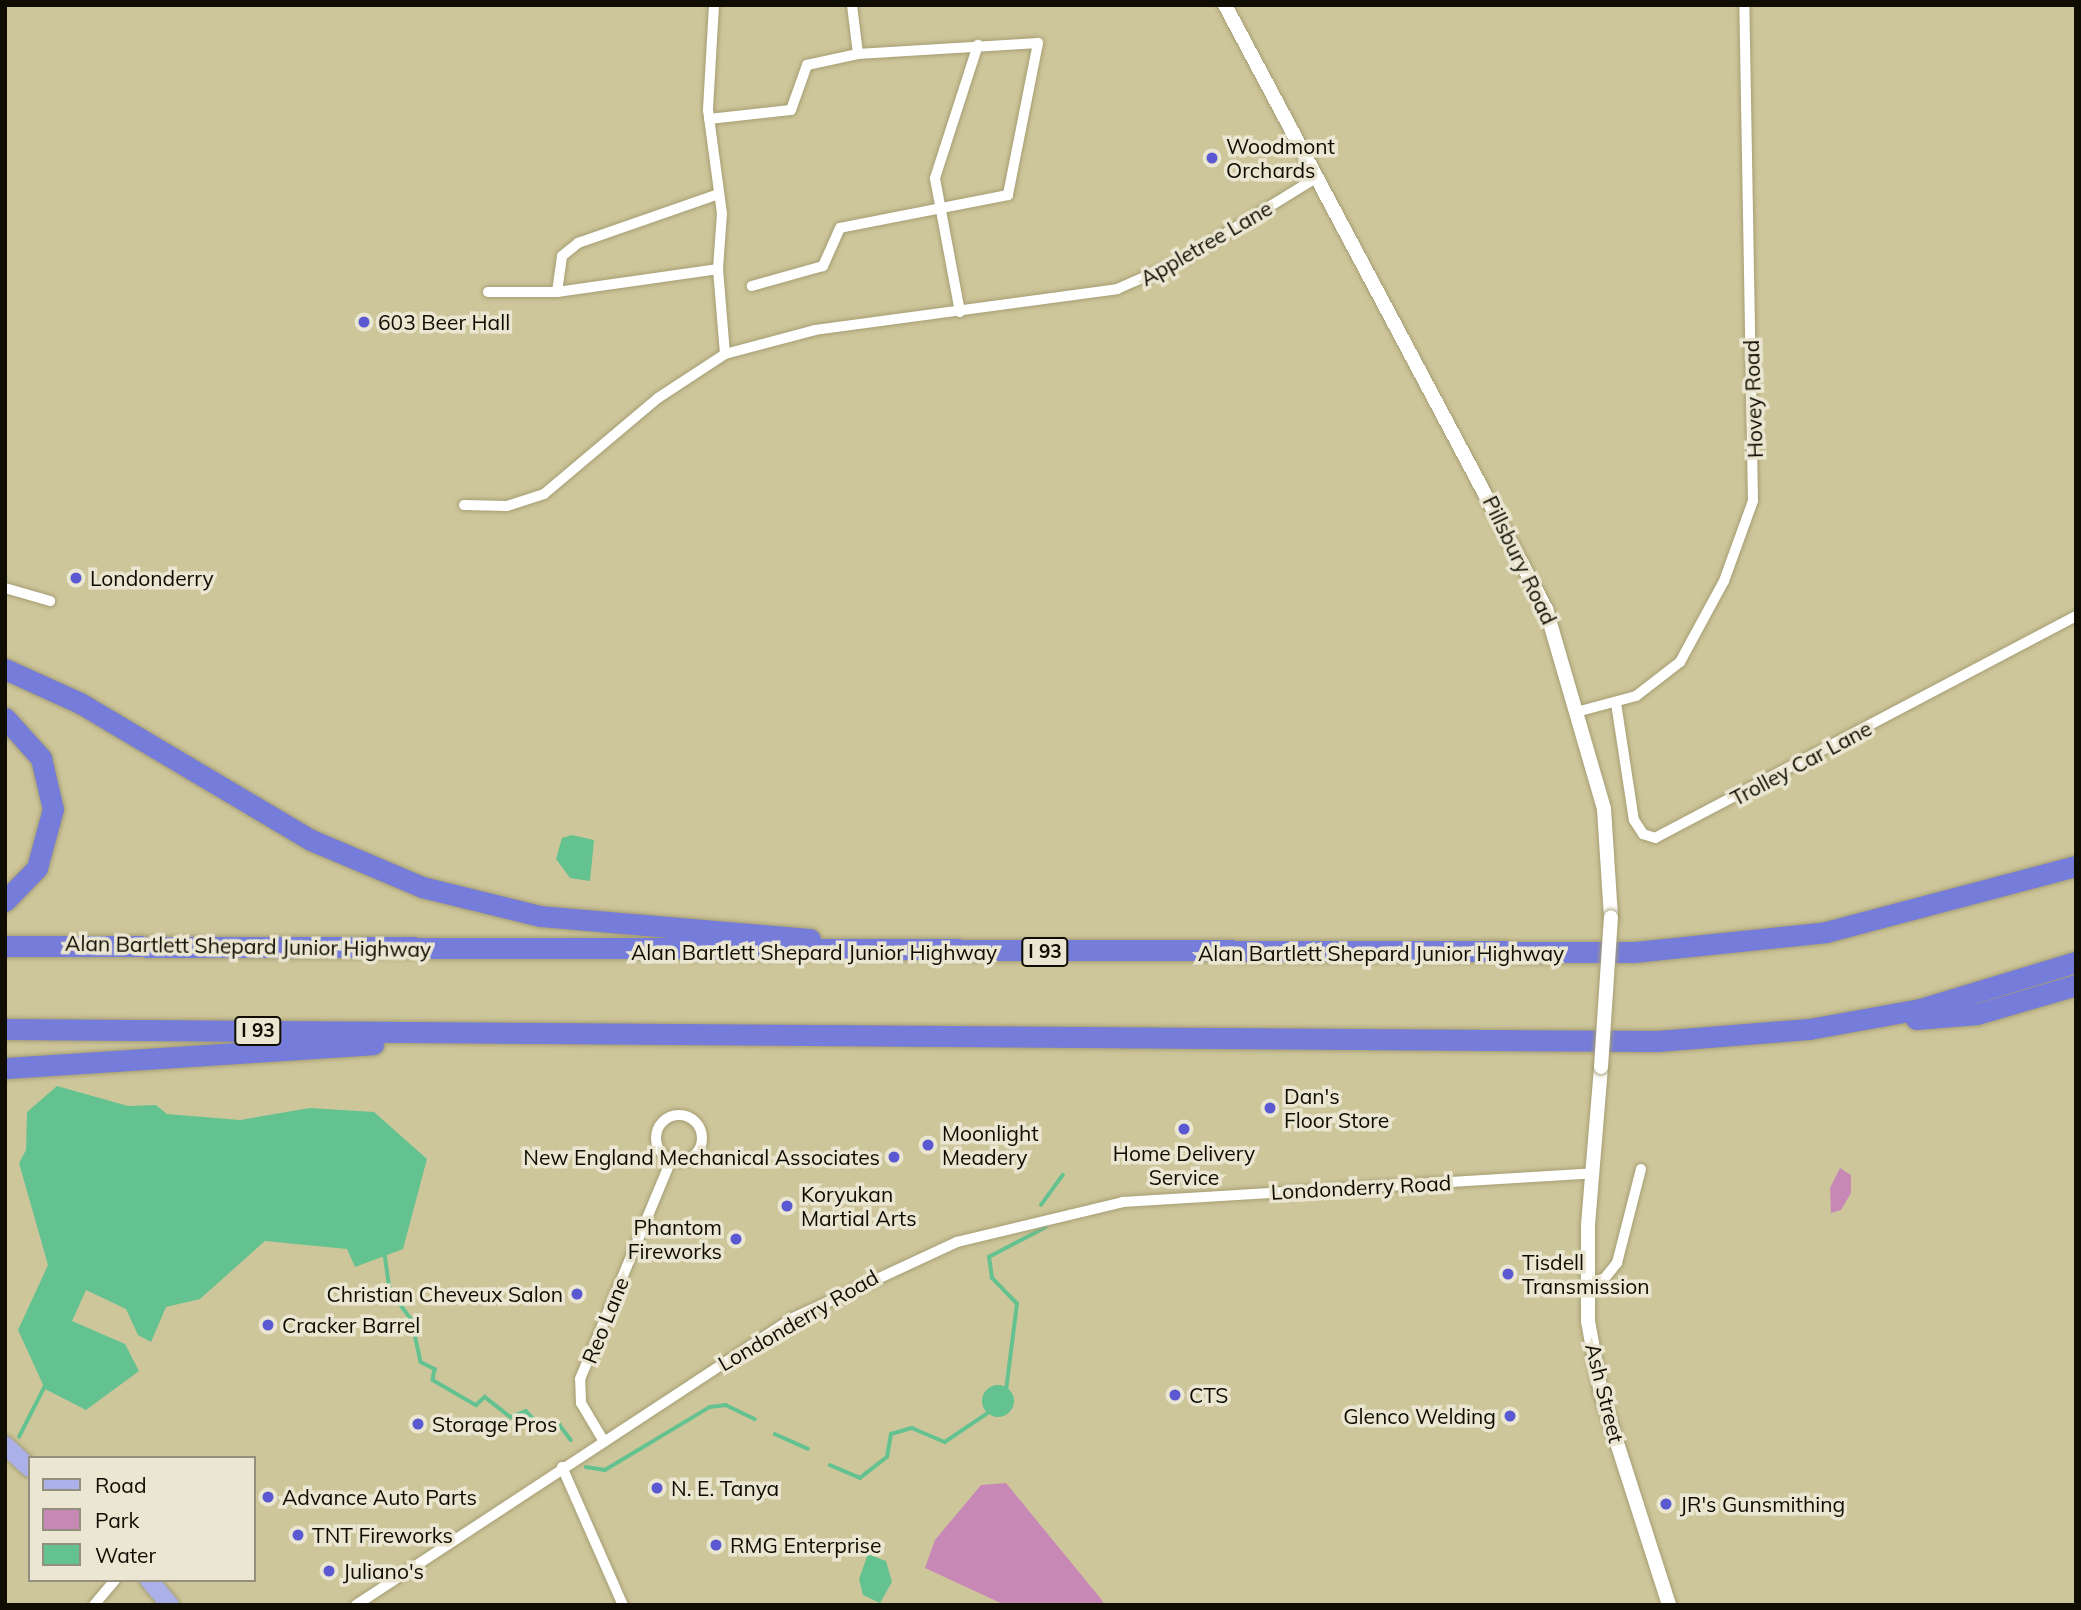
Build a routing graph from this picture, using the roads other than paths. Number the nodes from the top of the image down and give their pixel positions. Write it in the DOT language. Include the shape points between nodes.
graph roads {
  1 [pos="714,5"];
  2 [pos="852,5"];
  3 [pos="1225,5"];
  4 [pos="1744,5"];
  5 [pos="978,44"];
  6 [pos="858,54"];
  7 [pos="709,119"];
  8 [pos="1316,178"];
  9 [pos="719,194"];
  10 [pos="942,212"];
  11 [pos="718,269"];
  12 [pos="752,286"];
  13 [pos="488,292"];
  14 [pos="557,292"];
  15 [pos="960,312"];
  16 [pos="725,354"];
  17 [pos="464,505"];
  18 [pos="5,588"];
  19 [pos="50,601"];
  20 [pos="2076,616"];
  21 [pos="5,668"];
  22 [pos="1616,703"];
  23 [pos="1580,711"];
  24 [pos="5,718"];
  25 [pos="2076,866"];
  26 [pos="5,901"];
  27 [pos="5,946"];
  28 [pos="958,951"];
  29 [pos="2076,962"];
  30 [pos="2076,985"];
  31 [pos="1868,1018"];
  32 [pos="5,1029"];
  33 [pos="511,1032"];
  34 [pos="5,1068"];
  35 [pos="671,1160"];
  36 [pos="1642,1169"];
  37 [pos="1592,1173"];
  38 [pos="1586,1283"];
  39 [pos="603,1440"];
  40 [pos="5,1445"];
  41 [pos="28,1466"];
  42 [pos="562,1467"];
  43 [pos="113,1582"];
  44 [pos="151,1582"];
  45 [pos="94,1605"];
  46 [pos="170,1605"];
  47 [pos="356,1605"];
  48 [pos="623,1605"];
  49 [pos="1670,1605"];
  1 -- 7 [label="street"];
  2 -- 6 [label="street"];
  3 -- 8 [label="street, Pillsbury Road"];
  4 -- 22 [label="street, Hovey Road" via="1753,501 1728,572 1683,659 1660,683"];
  5 -- 6 [label="street"];
  5 -- 10 [label="street" via="935,178"];
  5 -- 10 [label="street" via="1038,43 1007,195"];
  6 -- 7 [label="street" via="807,65 791,110"];
  7 -- 9 [label="street"];
  8 -- 15 [label="street, Appletree Lane" via="1159,273 1117,289"];
  8 -- 23 [label="street, Pillsbury Road" via="1522,555"];
  9 -- 11 [label="street"];
  9 -- 14 [label="street" via="578,243 562,256"];
  10 -- 12 [label="street" via="840,228 823,266"];
  10 -- 15 [label="street"];
  11 -- 14 [label="street"];
  11 -- 16 [label="street"];
  13 -- 14 [label="street"];
  15 -- 16 [label="street, Appletree Lane" via="786,335"];
  16 -- 17 [label="street, Appletree Lane" via="658,398 544,494 507,506"];
  18 -- 19 [label="street"];
  20 -- 22 [label="street, Trolley Car Lane" via="1655,838 1643,834 1634,820"];
  21 -- 28 [label="highway" via="80,703 300,835 422,887 516,912 603,923"];
  22 -- 23 [label="street, Hovey Road"];
  23 -- 37 [label="street, Pillsbury Road, bridge" via="1609,833 1611,917"];
  24 -- 26 [label="highway" via="41,758 53,809 37,868"];
  25 -- 28 [label="highway, Alan Bartlett Shepard Junior Highway / I 93" via="1895,918 1709,948"];
  27 -- 28 [label="highway, Alan Bartlett Shepard Junior Highway / I 93"];
  29 -- 31 [label="highway, I 93"];
  30 -- 31 [label="highway" via="1977,1014"];
  31 -- 33 [label="highway, I 93" via="1657,1041"];
  32 -- 33 [label="highway, I 93"];
  33 -- 34 [label="highway"];
  35 -- 35 [label="street" via="692,1157 701,1145 698,1123 684,1115 669,1116 658,1127 656,1142"];
  35 -- 39 [label="street, Reo Lane" via="580,1379 581,1403"];
  36 -- 38 [label="street" via="1617,1263 1604,1279"];
  37 -- 38 [label="street, Ash Street"];
  37 -- 39 [label="street, Londonderry Road" via="1179,1196 1003,1228 833,1295"];
  38 -- 49 [label="street, Ash Street" via="1601,1393"];
  39 -- 42 [label="street, Londonderry Road"];
  40 -- 41 [label="main road"];
  42 -- 47 [label="street, Londonderry Road"];
  42 -- 48 [label="street"];
  43 -- 45 [label="street"];
  44 -- 46 [label="main road"];
}
